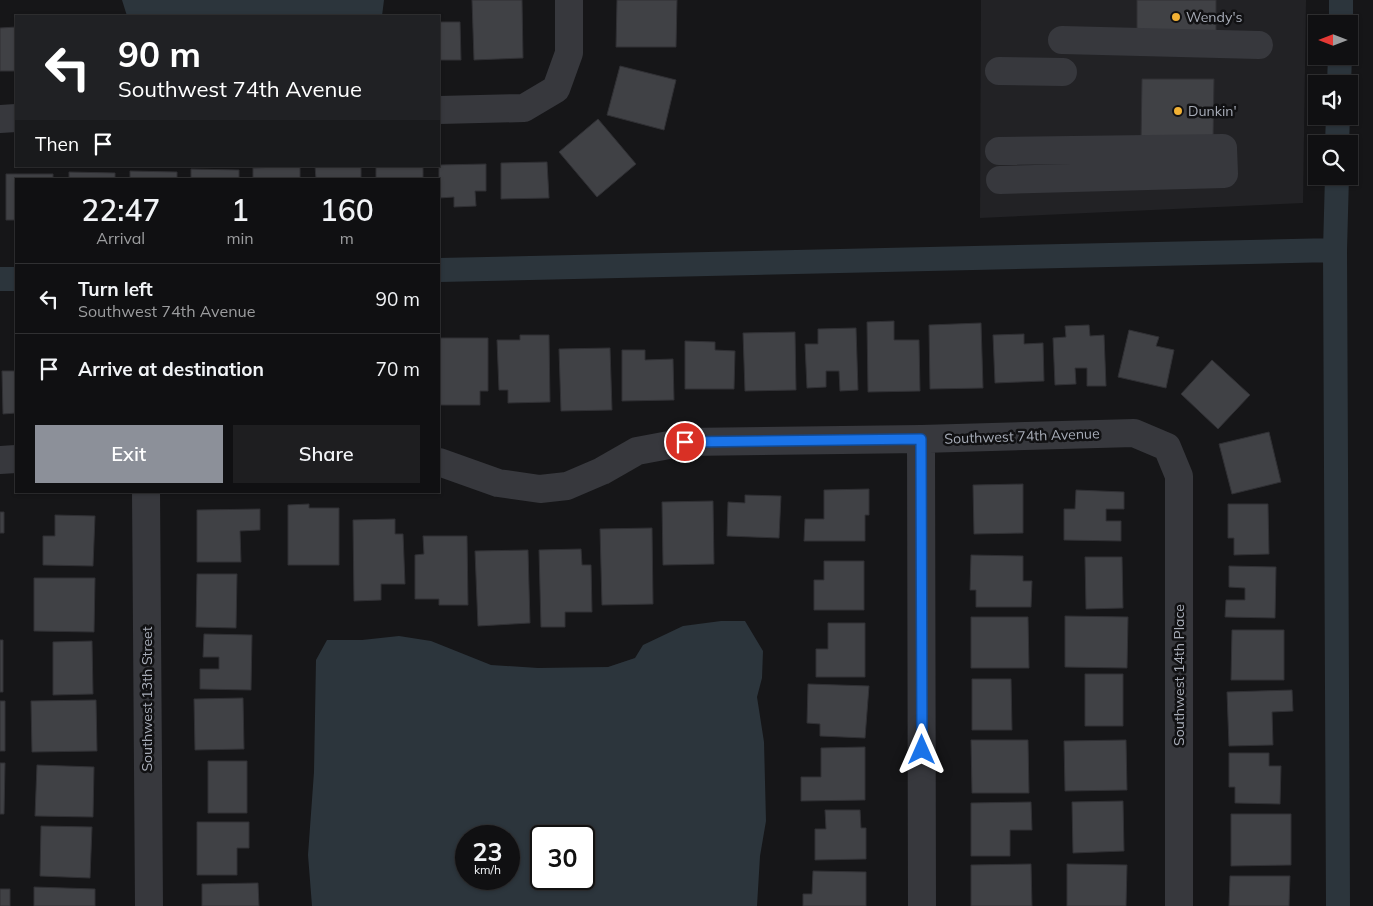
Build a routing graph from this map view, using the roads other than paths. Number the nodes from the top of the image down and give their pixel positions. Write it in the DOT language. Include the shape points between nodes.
graph roads {
  1 [pos="569,0"];
  2 [pos="1062,40"];
  3 [pos="1259,45"];
  4 [pos="1000,72"];
  5 [pos="1063,72"];
  6 [pos="440,110"];
  7 [pos="0,118"];
  8 [pos="15,118"];
  9 [pos="1000,151"];
  10 [pos="1000,180"];
  11 [pos="921,439"];
  12 [pos="1167,447"];
  13 [pos="0,460"];
  14 [pos="15,460"];
  15 [pos="440,462"];
  16 [pos="146,493"];
  17 [pos="149,906"];
  18 [pos="922,906"];
  19 [pos="1179,906"];
  1 -- 6 [label="street" via="569,53 556,89 524,108"];
  2 -- 3 [label="street"];
  4 -- 5 [label="street"];
  7 -- 8 [label="street"];
  9 -- 10 [label="street" via="1223,148 1224,174"];
  11 -- 12 [label="street, Southwest 74th Avenue" via="1134,433"];
  11 -- 15 [label="street, Southwest 74th Avenue" via="685,442 637,451 566,486 540,489 498,483"];
  11 -- 18 [label="street"];
  12 -- 19 [label="street, Southwest 14th Place" via="1179,476"];
  13 -- 14 [label="street"];
  16 -- 17 [label="street, Southwest 13th Street"];
}
